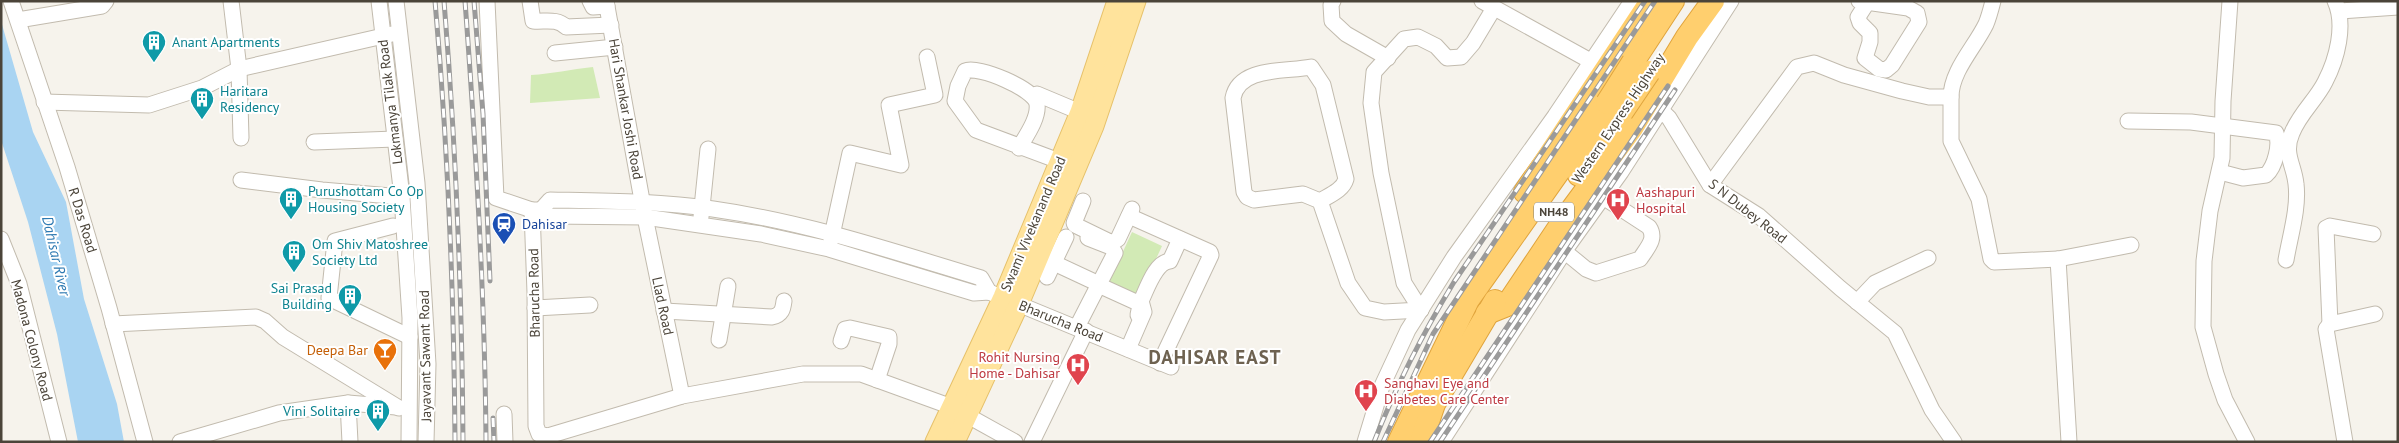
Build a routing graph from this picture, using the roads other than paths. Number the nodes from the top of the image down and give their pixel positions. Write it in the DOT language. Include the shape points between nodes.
graph roads {
  1 [pos="11,1"];
  2 [pos="106,1"];
  3 [pos="231,1"];
  4 [pos="379,1"];
  5 [pos="396,1"];
  6 [pos="487,1"];
  7 [pos="530,1"];
  8 [pos="1117,1"];
  9 [pos="1136,1"];
  10 [pos="1333,1"];
  11 [pos="1632,1"];
  12 [pos="1652,1"];
  13 [pos="1673,1"];
  14 [pos="1696,1"];
  15 [pos="1713,1"];
  16 [pos="1731,1"];
  17 [pos="1992,1"];
  18 [pos="2230,1"];
  19 [pos="1857,2"];
  20 [pos="599,4"];
  21 [pos="1488,4"];
  22 [pos="2337,6"];
  23 [pos="2398,6"];
  24 [pos="18,20"];
  25 [pos="610,25"];
  26 [pos="588,26"];
  27 [pos="399,33"];
  28 [pos="383,35"];
  29 [pos="615,47"];
  30 [pos="555,53"];
  31 [pos="927,57"];
  32 [pos="1388,58"];
  33 [pos="1599,65"];
  34 [pos="1641,67"];
  35 [pos="239,69"];
  36 [pos="1037,94"];
  37 [pos="1951,97"];
  38 [pos="44,102"];
  39 [pos="1656,104"];
  40 [pos="1615,108"];
  41 [pos="1080,112"];
  42 [pos="2128,121"];
  43 [pos="2223,127"];
  44 [pos="241,138"];
  45 [pos="395,139"];
  46 [pos="314,142"];
  47 [pos="708,149"];
  48 [pos="1026,150"];
  49 [pos="1058,164"];
  50 [pos="2220,172"];
  51 [pos="241,180"];
  52 [pos="1710,185"];
  53 [pos="402,197"];
  54 [pos="1603,197"];
  55 [pos="1320,201"];
  56 [pos="1083,202"];
  57 [pos="703,208"];
  58 [pos="644,209"];
  59 [pos="536,210"];
  60 [pos="700,225"];
  61 [pos="393,226"];
  62 [pos="833,232"];
  63 [pos="2373,234"];
  64 [pos="1066,237"];
  65 [pos="1088,238"];
  66 [pos="1,240"];
  67 [pos="1180,240"];
  68 [pos="2131,244"];
  69 [pos="829,249"];
  70 [pos="1564,251"];
  71 [pos="1928,258"];
  72 [pos="2058,259"];
  73 [pos="1046,260"];
  74 [pos="2286,260"];
  75 [pos="667,277"];
  76 [pos="1047,277"];
  77 [pos="728,286"];
  78 [pos="1102,286"];
  79 [pos="1004,298"];
  80 [pos="784,300"];
  81 [pos="1468,300"];
  82 [pos="1857,302"];
  83 [pos="590,305"];
  84 [pos="535,308"];
  85 [pos="1421,310"];
  86 [pos="666,311"];
  87 [pos="1488,313"];
  88 [pos="724,314"];
  89 [pos="2375,314"];
  90 [pos="1140,323"];
  91 [pos="113,324"];
  92 [pos="2330,324"];
  93 [pos="1082,329"];
  94 [pos="410,336"];
  95 [pos="719,340"];
  96 [pos="841,341"];
  97 [pos="1128,349"];
  98 [pos="877,380"];
  99 [pos="682,396"];
  100 [pos="348,403"];
  101 [pos="404,408"];
  102 [pos="427,408"];
  103 [pos="960,411"];
  104 [pos="504,414"];
  105 [pos="59,442"];
  106 [pos="145,442"];
  107 [pos="180,442"];
  108 [pos="350,442"];
  109 [pos="409,442"];
  110 [pos="426,442"];
  111 [pos="505,442"];
  112 [pos="934,442"];
  113 [pos="956,442"];
  114 [pos="1015,442"];
  115 [pos="1032,442"];
  116 [pos="1365,442"];
  117 [pos="1399,442"];
  118 [pos="1421,442"];
  119 [pos="1441,442"];
  120 [pos="1954,442"];
  121 [pos="2069,442"];
  122 [pos="2246,442"];
  123 [pos="2345,442"];
  1 -- 24 [label="street, R Das Road"];
  2 -- 24 [label="street" via="102,6"];
  3 -- 35 [label="street"];
  4 -- 28 [label="street, Lokmanya Tilak Road"];
  5 -- 27 [label="street, Jayavant Sawant Road"];
  6 -- 59 [label="street" via="496,198"];
  7 -- 26 [label="street" via="533,21 562,22 566,27"];
  8 -- 41 [label="main road, Swami Vivekanand Road"];
  9 -- 73 [label="main road, Swami Vivekanand Road"];
  10 -- 32 [label="street" via="1332,21 1346,34"];
  11 -- 33 [label="street"];
  12 -- 33 [label="highway"];
  13 -- 34 [label="highway, Western Express Highway / NH48"];
  14 -- 34 [label="highway, Western Express Highway / NH48"];
  15 -- 39 [label="highway" via="1687,38"];
  16 -- 39 [label="street"];
  17 -- 37 [label="street" via="1986,23 1968,53 1951,90"];
  18 -- 43 [label="street"];
  19 -- 19 [label="street" via="1908,8 1919,17 1912,34 1886,70 1864,58 1870,33 1860,23"];
  20 -- 25 [label="street, Hari Shankar Joshi Road"];
  20 -- 26 [label="street"];
  21 -- 32 [label="street" via="1474,43 1461,57 1447,58 1436,46 1418,37 1404,40"];
  21 -- 33 [label="street, S N Dubey Road"];
  22 -- 23 [label="street"];
  22 -- 74 [label="street" via="2337,49 2325,82 2304,110 2289,140 2288,150 2296,184"];
  24 -- 38 [label="street, R Das Road"];
  25 -- 26 [label="street"];
  25 -- 29 [label="street, Hari Shankar Joshi Road"];
  27 -- 28 [label="street"];
  27 -- 102 [label="street, Jayavant Sawant Road" via="417,183 428,364"];
  28 -- 35 [label="street"];
  28 -- 45 [label="street, Lokmanya Tilak Road"];
  29 -- 30 [label="street"];
  29 -- 58 [label="street, Hari Shankar Joshi Road"];
  31 -- 62 [label="street" via="935,95 889,105 901,165 850,153"];
  32 -- 85 [label="street" via="1374,72 1371,103 1381,173 1404,284"];
  33 -- 39 [label="street, S N Dubey Road"];
  33 -- 81 [label="highway" via="1465,283"];
  33 -- 85 [label="street" via="1454,257"];
  34 -- 40 [label="highway, Western Express Highway / NH48, bridge"];
  35 -- 38 [label="street" via="202,88 149,105"];
  35 -- 44 [label="street"];
  36 -- 41 [label="street"];
  37 -- 52 [label="street" via="1929,97 1902,91 1814,63 1797,67"];
  37 -- 72 [label="street" via="1951,141 1979,199 1991,259 1998,263"];
  38 -- 91 [label="street, R Das Road" via="62,150"];
  39 -- 52 [label="street, S N Dubey Road" via="1669,118"];
  39 -- 54 [label="street"];
  39 -- 87 [label="highway" via="1507,305"];
  40 -- 81 [label="highway, Western Express Highway / NH48"];
  40 -- 87 [label="highway, Western Express Highway / NH48"];
  41 -- 49 [label="main road, Swami Vivekanand Road"];
  42 -- 43 [label="street" via="2191,122"];
  43 -- 50 [label="street"];
  43 -- 50 [label="street" via="2272,131 2278,137 2273,165 2266,175 2243,178"];
  45 -- 46 [label="street"];
  45 -- 53 [label="street, Lokmanya Tilak Road"];
  47 -- 57 [label="street"];
  48 -- 48 [label="street" via="976,130 961,111 956,95 965,71 973,69 1019,86 1035,99 1037,111"];
  48 -- 49 [label="street"];
  49 -- 79 [label="main road, Swami Vivekanand Road"];
  50 -- 122 [label="street" via="2210,211 2204,262 2203,327 2222,392"];
  51 -- 53 [label="street"];
  52 -- 82 [label="street, S N Dubey Road" via="1759,216"];
  53 -- 94 [label="street, Lokmanya Tilak Road"];
  54 -- 70 [label="street"];
  54 -- 70 [label="street" via="1651,230 1652,239 1640,259 1596,273"];
  55 -- 55 [label="street" via="1303,194 1254,200 1247,197 1233,98 1240,83 1260,72 1311,67 1317,74 1323,85 1346,179 1338,191"];
  55 -- 85 [label="street" via="1348,284 1365,308 1384,312"];
  56 -- 67 [label="street" via="1075,226 1112,243 1118,239 1130,213"];
  57 -- 58 [label="street"];
  57 -- 60 [label="street"];
  57 -- 62 [label="street"];
  58 -- 59 [label="street, Bharucha Road" via="549,216"];
  58 -- 60 [label="street, Bharucha Road"];
  58 -- 86 [label="street, Llad Road"];
  59 -- 84 [label="street, Bharucha Road"];
  60 -- 69 [label="street, Bharucha Road"];
  61 -- 94 [label="street" via="335,240 329,298"];
  62 -- 69 [label="street"];
  62 -- 79 [label="street" via="980,278"];
  63 -- 92 [label="street" via="2326,228"];
  64 -- 73 [label="street"];
  65 -- 78 [label="street" via="1111,247 1115,253"];
  66 -- 105 [label="street, Madona Colony Road" via="19,284"];
  67 -- 90 [label="street" via="1170,261 1159,266 1141,301 1144,312"];
  67 -- 97 [label="street, Bharucha Road" via="1210,252 1211,259 1165,365"];
  68 -- 72 [label="street"];
  69 -- 79 [label="street, Bharucha Road" via="974,293"];
  70 -- 119 [label="street"];
  71 -- 82 [label="street" via="1875,284"];
  72 -- 121 [label="street"];
  73 -- 76 [label="street"];
  73 -- 78 [label="street"];
  73 -- 79 [label="main road, Swami Vivekanand Road"];
  75 -- 86 [label="street"];
  77 -- 88 [label="street"];
  78 -- 90 [label="street" via="1140,305 1137,318"];
  78 -- 93 [label="street"];
  79 -- 93 [label="street, Bharucha Road"];
  79 -- 103 [label="main road, Swami Vivekanand Road"];
  80 -- 88 [label="street" via="778,316"];
  81 -- 117 [label="highway, Western Express Highway / NH48"];
  82 -- 120 [label="street, S N Dubey Road" via="1895,333 1932,410"];
  83 -- 84 [label="street"];
  84 -- 99 [label="street, Bharucha Road" via="536,426 539,434 548,436"];
  85 -- 116 [label="street" via="1382,386"];
  86 -- 88 [label="street"];
  86 -- 99 [label="street, Llad Road"];
  87 -- 118 [label="highway, Western Express Highway / NH48" via="1434,404"];
  88 -- 95 [label="street"];
  89 -- 92 [label="street"];
  90 -- 97 [label="street"];
  91 -- 101 [label="street" via="256,317 283,337"];
  91 -- 106 [label="street, R Das Road"];
  92 -- 123 [label="street" via="2326,329"];
  93 -- 97 [label="street, Bharucha Road"];
  93 -- 115 [label="street"];
  94 -- 101 [label="street, Lokmanya Tilak Road"];
  96 -- 98 [label="street" via="844,329 850,328 889,337"];
  98 -- 99 [label="street, Bharucha Road" via="861,374 803,374"];
  98 -- 103 [label="street, Bharucha Road"];
  100 -- 101 [label="street"];
  100 -- 107 [label="street" via="279,413"];
  100 -- 108 [label="street"];
  101 -- 102 [label="street"];
  101 -- 109 [label="street, Lokmanya Tilak Road"];
  102 -- 110 [label="street, Jayavant Sawant Road"];
  103 -- 112 [label="main road, Swami Vivekanand Road"];
  103 -- 113 [label="main road, Swami Vivekanand Road"];
  103 -- 114 [label="street, Bharucha Road"];
  104 -- 111 [label="street"];
}
